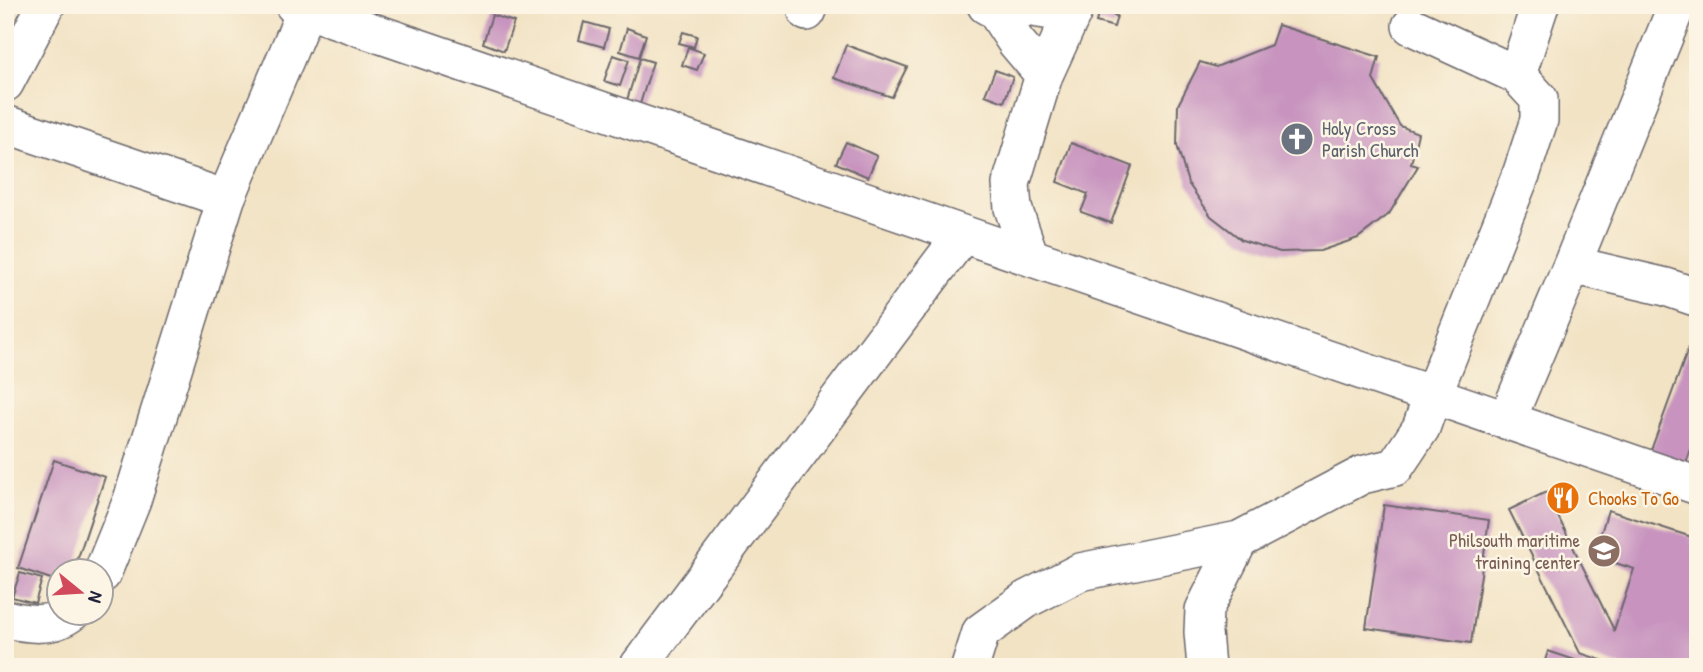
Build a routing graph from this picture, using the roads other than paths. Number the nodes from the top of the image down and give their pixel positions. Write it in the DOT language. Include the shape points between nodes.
graph roads {
  1 [pos="46,5"];
  2 [pos="1540,5"];
  3 [pos="1676,5"];
  4 [pos="300,8"];
  5 [pos="991,8"];
  6 [pos="1074,10"];
  7 [pos="1411,26"];
  8 [pos="1044,75"];
  9 [pos="1517,75"];
  10 [pos="5,83"];
  11 [pos="5,124"];
  12 [pos="226,199"];
  13 [pos="962,235"];
  14 [pos="1030,257"];
  15 [pos="1572,265"];
  16 [pos="1698,298"];
  17 [pos="1433,394"];
  18 [pos="1507,420"];
  19 [pos="1698,486"];
  20 [pos="1239,540"];
  21 [pos="109,556"];
  22 [pos="5,620"];
  23 [pos="46,624"];
  24 [pos="638,667"];
  25 [pos="970,667"];
  26 [pos="1206,667"];
  1 -- 10 [label="street"];
  2 -- 9 [label="street"];
  3 -- 15 [label="street"];
  4 -- 12 [label="street"];
  4 -- 13 [label="street"];
  5 -- 6 [label="street"];
  5 -- 8 [label="street"];
  6 -- 8 [label="street"];
  7 -- 9 [label="street"];
  8 -- 14 [label="street" via="1012,184 1013,208"];
  9 -- 17 [label="street" via="1539,99 1539,120"];
  11 -- 12 [label="street"];
  12 -- 21 [label="street" via="132,500"];
  13 -- 14 [label="street"];
  13 -- 24 [label="street"];
  14 -- 17 [label="street"];
  15 -- 16 [label="street"];
  15 -- 18 [label="street"];
  17 -- 18 [label="street"];
  17 -- 20 [label="street" via="1421,428 1395,467 1362,475"];
  18 -- 19 [label="street"];
  20 -- 25 [label="street" via="1080,572 1027,599 981,632"];
  20 -- 26 [label="street" via="1204,610"];
  22 -- 23 [label="street"];
}
